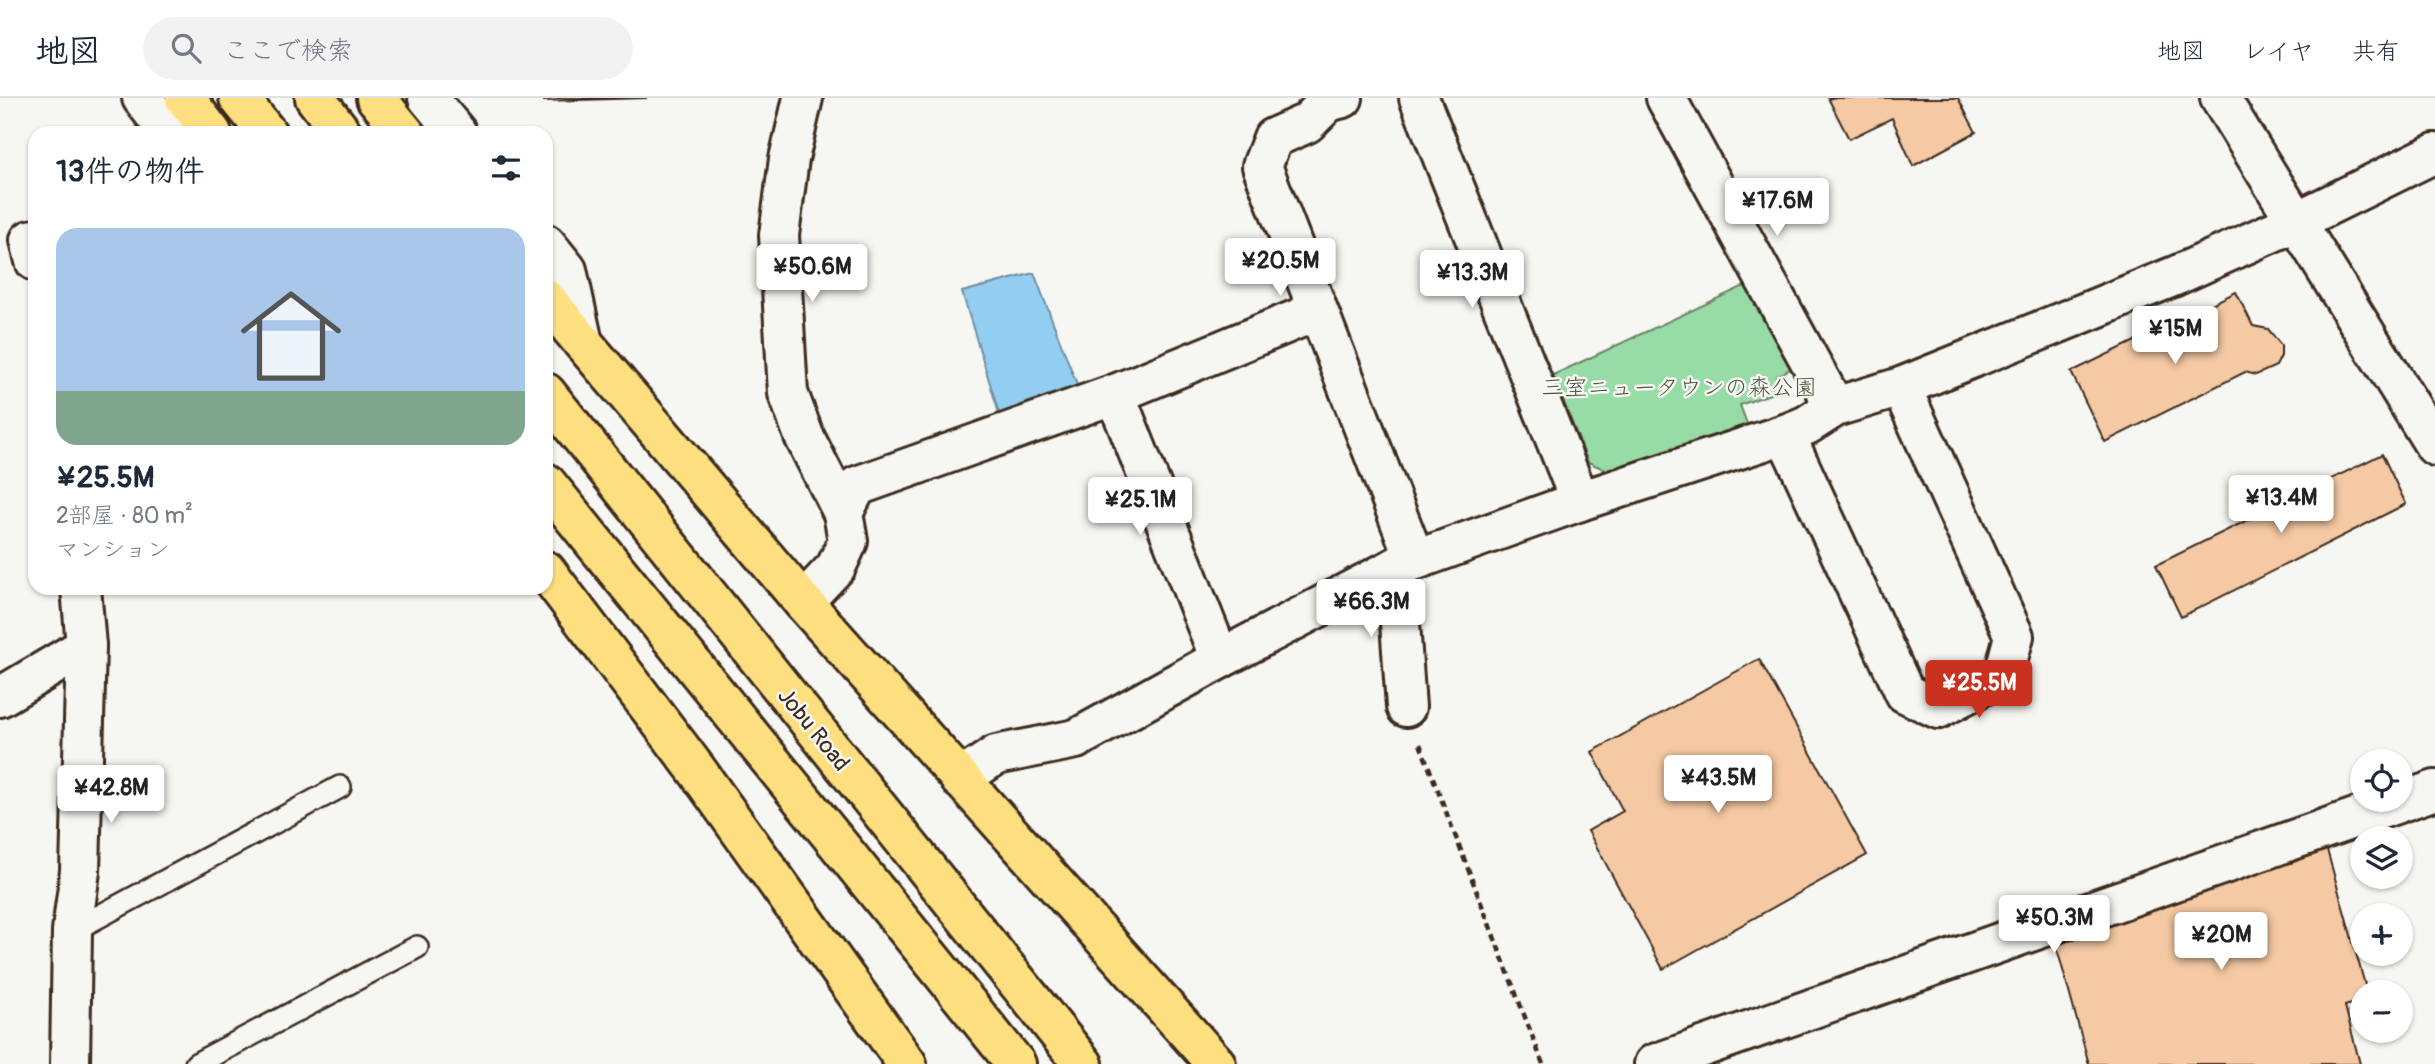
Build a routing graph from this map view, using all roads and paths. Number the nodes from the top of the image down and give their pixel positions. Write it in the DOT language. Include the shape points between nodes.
graph roads {
  1 [pos="142,98"];
  2 [pos="185,98"];
  3 [pos="239,98"];
  4 [pos="315,98"];
  5 [pos="376,98"];
  6 [pos="428,98"];
  7 [pos="803,98"];
  8 [pos="1419,98"];
  9 [pos="1666,98"];
  10 [pos="2220,98"];
  11 [pos="1332,99"];
  12 [pos="164,126"];
  13 [pos="207,126"];
  14 [pos="261,126"];
  15 [pos="337,126"];
  16 [pos="399,126"];
  17 [pos="451,126"];
  18 [pos="2435,153"];
  19 [pos="2295,222"];
  20 [pos="553,253"];
  21 [pos="553,307"];
  22 [pos="1317,311"];
  23 [pos="583,343"];
  24 [pos="1901,387"];
  25 [pos="1115,394"];
  26 [pos="553,402"];
  27 [pos="1835,407"];
  28 [pos="1785,434"];
  29 [pos="2435,446"];
  30 [pos="553,492"];
  31 [pos="1580,501"];
  32 [pos="843,513"];
  33 [pos="1405,563"];
  34 [pos="553,580"];
  35 [pos="82,595"];
  36 [pos="803,602"];
  37 [pos="86,646"];
  38 [pos="1220,659"];
  39 [pos="0,697"];
  40 [pos="1406,707"];
  41 [pos="960,779"];
  42 [pos="341,787"];
  43 [pos="2435,790"];
  44 [pos="72,931"];
  45 [pos="417,947"];
  46 [pos="1010,1057"];
  47 [pos="70,1064"];
  48 [pos="196,1064"];
  49 [pos="907,1064"];
  50 [pos="1083,1064"];
  51 [pos="1216,1064"];
  52 [pos="1543,1064"];
  53 [pos="1654,1064"];
  1 -- 12 [label="street"];
  2 -- 13 [label="highway"];
  3 -- 14 [label="highway"];
  4 -- 15 [label="highway"];
  5 -- 16 [label="highway"];
  6 -- 17 [label="street"];
  7 -- 32 [label="street" via="779,235 788,393"];
  8 -- 31 [label="street"];
  9 -- 27 [label="street"];
  10 -- 19 [label="street"];
  11 -- 22 [label="street" via="1307,123 1273,138 1262,166"];
  18 -- 19 [label="street"];
  19 -- 24 [label="street"];
  19 -- 29 [label="street"];
  20 -- 23 [label="street" via="567,270"];
  21 -- 23 [label="highway"];
  22 -- 25 [label="street"];
  22 -- 33 [label="street"];
  23 -- 36 [label="highway"];
  24 -- 27 [label="street"];
  24 -- 28 [label="street" via="2014,636 2004,674 1938,709 1905,693"];
  25 -- 32 [label="street" via="857,486"];
  25 -- 38 [label="street"];
  26 -- 50 [label="highway, Jobu Road"];
  27 -- 28 [label="street"];
  28 -- 31 [label="street"];
  30 -- 46 [label="highway"];
  31 -- 33 [label="street"];
  32 -- 36 [label="street" via="848,541 836,568"];
  33 -- 38 [label="street"];
  33 -- 40 [label="street"];
  34 -- 49 [label="highway" via="696,769"];
  35 -- 37 [label="street"];
  36 -- 41 [label="highway"];
  37 -- 39 [label="street"];
  37 -- 44 [label="street" via="80,872"];
  38 -- 41 [label="street" via="1076,739 996,755"];
  40 -- 52 [label="path"];
  41 -- 51 [label="highway"];
  42 -- 44 [label="lane"];
  43 -- 53 [label="street"];
  44 -- 47 [label="street"];
  45 -- 48 [label="lane"];
}
